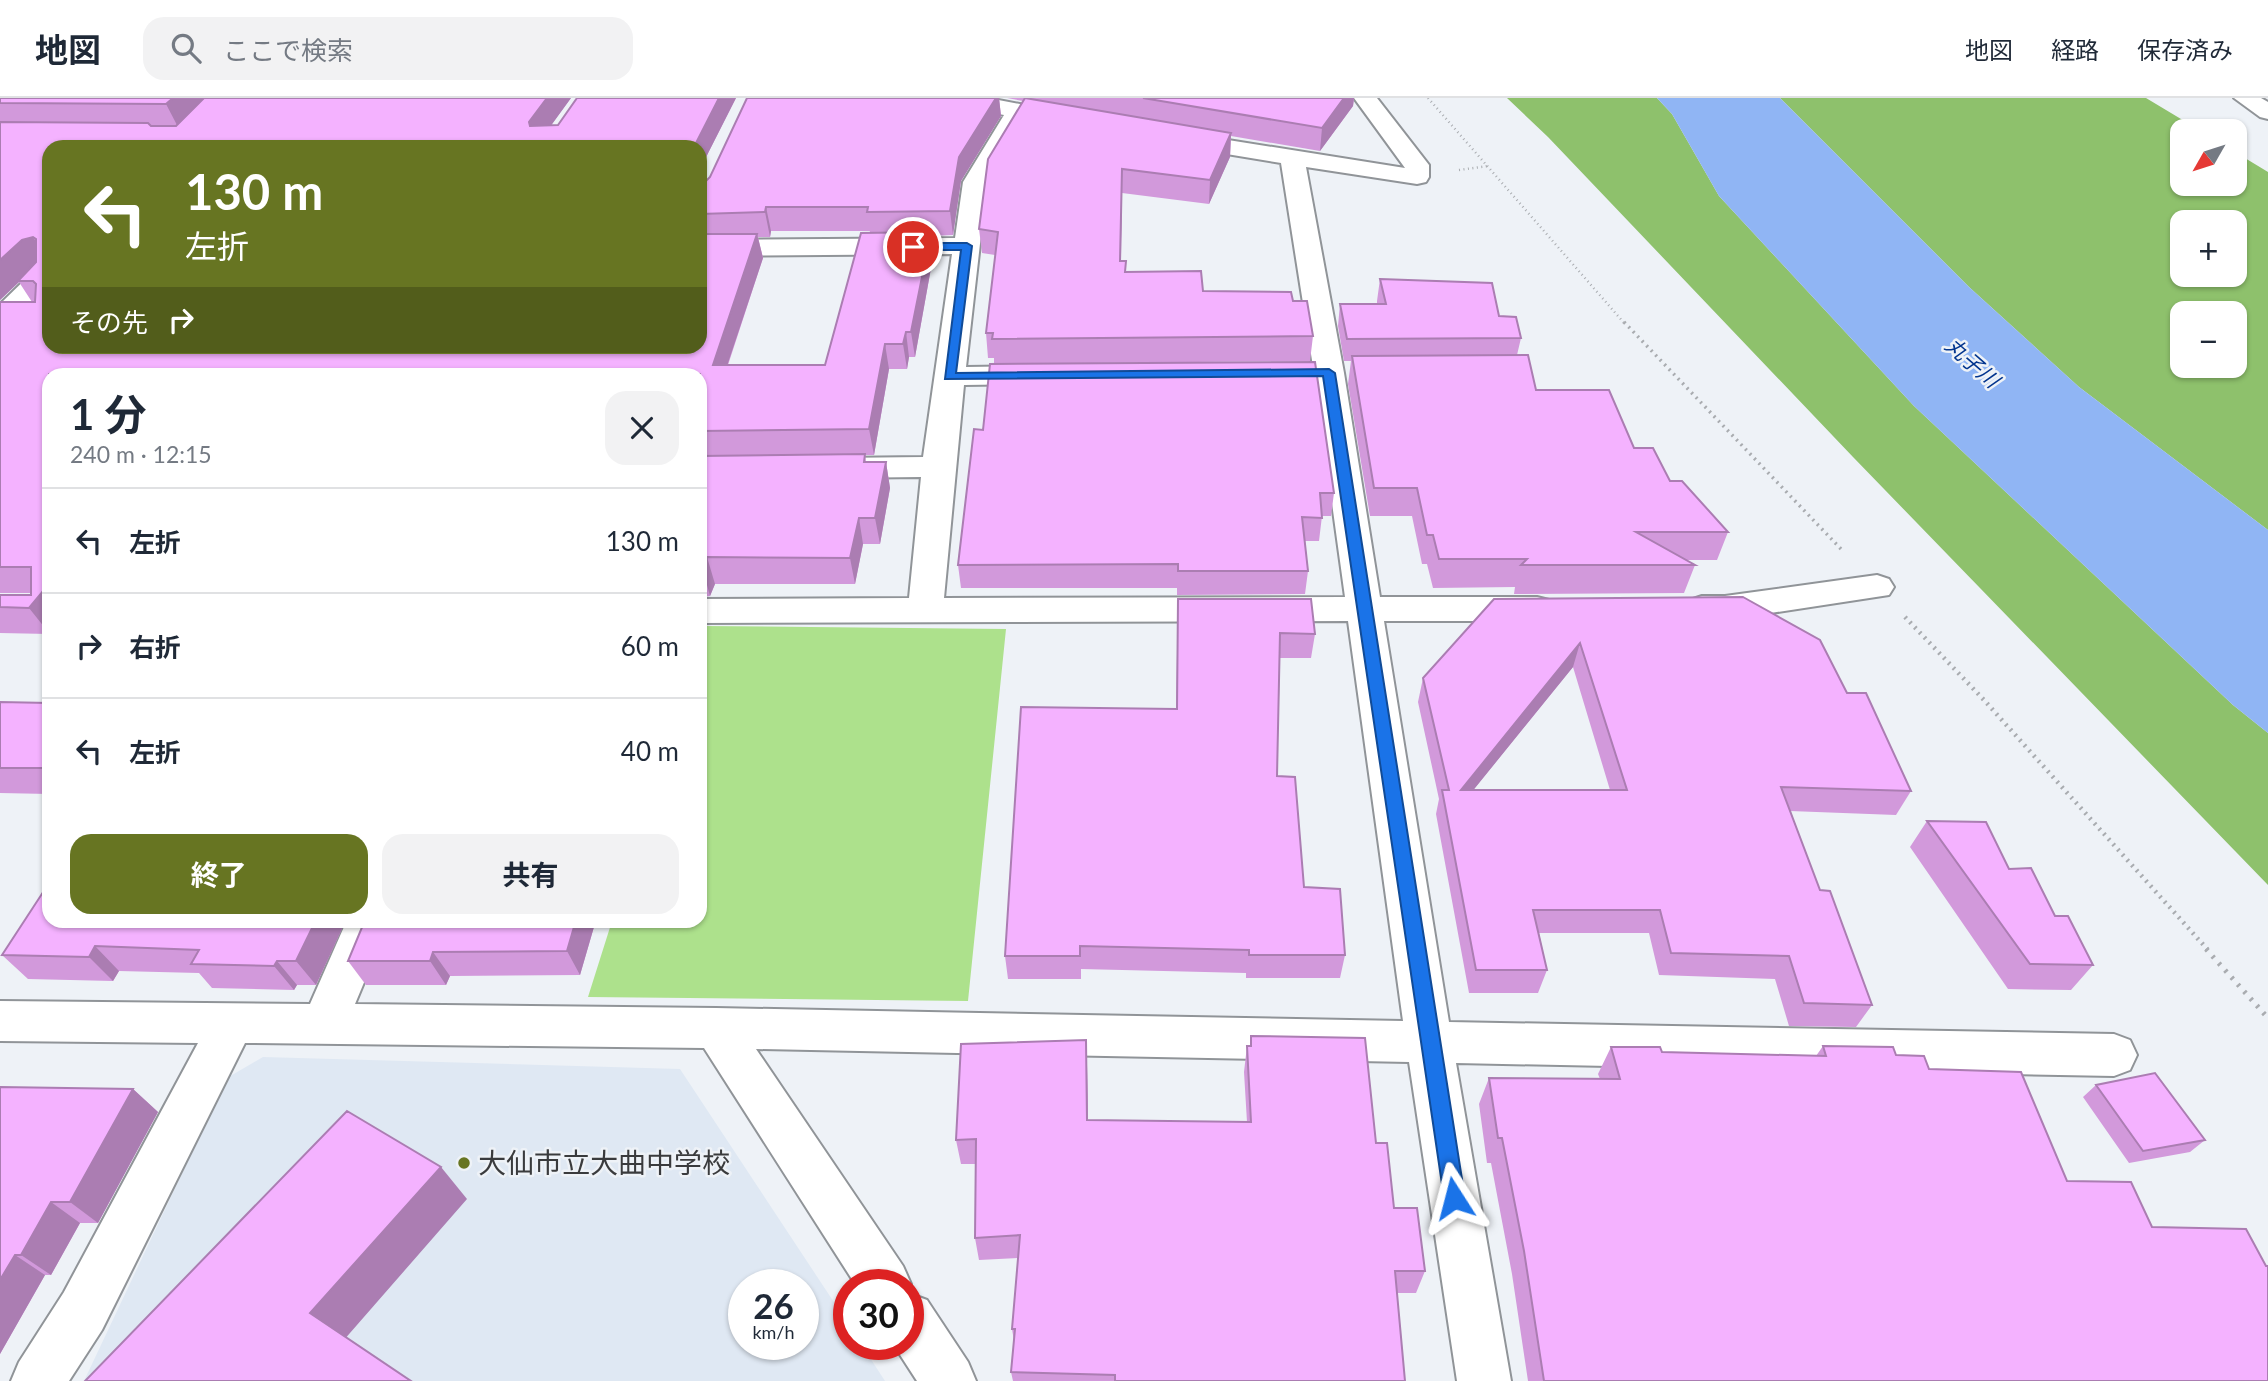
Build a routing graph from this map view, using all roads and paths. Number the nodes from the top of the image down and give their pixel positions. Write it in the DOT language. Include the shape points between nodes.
graph roads {
  1 [pos="952,98"];
  2 [pos="1365,98"];
  3 [pos="2245,98"];
  4 [pos="1018,111"];
  5 [pos="2268,112"];
  6 [pos="1086,123"];
  7 [pos="1155,135"];
  8 [pos="1292,158"];
  9 [pos="967,246"];
  10 [pos="707,248"];
  11 [pos="42,279"];
  12 [pos="38,317"];
  13 [pos="1,318"];
  14 [pos="1071,375"];
  15 [pos="950,376"];
  16 [pos="939,467"];
  17 [pos="806,468"];
  18 [pos="1877,587"];
  19 [pos="1669,608"];
  20 [pos="1572,609"];
  21 [pos="1363,610"];
  22 [pos="707,611"];
  23 [pos="925,612"];
  24 [pos="366,928"];
  25 [pos="0,1021"];
  26 [pos="232,1023"];
  27 [pos="324,1025"];
  28 [pos="716,1028"];
  29 [pos="1429,1042"];
  30 [pos="2114,1055"];
  31 [pos="875,1269"];
  32 [pos="924,1343"];
  33 [pos="38,1381"];
  34 [pos="949,1381"];
  35 [pos="1484,1381"];
  1 -- 4 [label="street"];
  2 -- 8 [label="street" via="1417,165 1417,177"];
  3 -- 5 [label="street"];
  4 -- 6 [label="street"];
  4 -- 9 [label="street" via="975,182"];
  7 -- 8 [label="street"];
  8 -- 21 [label="street"];
  9 -- 10 [label="street"];
  9 -- 15 [label="street"];
  11 -- 13 [label="street"];
  12 -- 13 [label="street"];
  14 -- 15 [label="street"];
  15 -- 16 [label="street"];
  16 -- 17 [label="street"];
  16 -- 23 [label="street"];
  18 -- 19 [label="street" via="1725,608"];
  20 -- 21 [label="street"];
  21 -- 23 [label="street"];
  21 -- 29 [label="street"];
  22 -- 23 [label="street"];
  24 -- 27 [label="street"];
  25 -- 26 [label="street"];
  26 -- 27 [label="street"];
  26 -- 33 [label="street" via="83,1311"];
  27 -- 28 [label="street"];
  28 -- 29 [label="street"];
  28 -- 31 [label="street"];
  29 -- 30 [label="street"];
  29 -- 35 [label="street"];
  32 -- 34 [label="street"];
}
